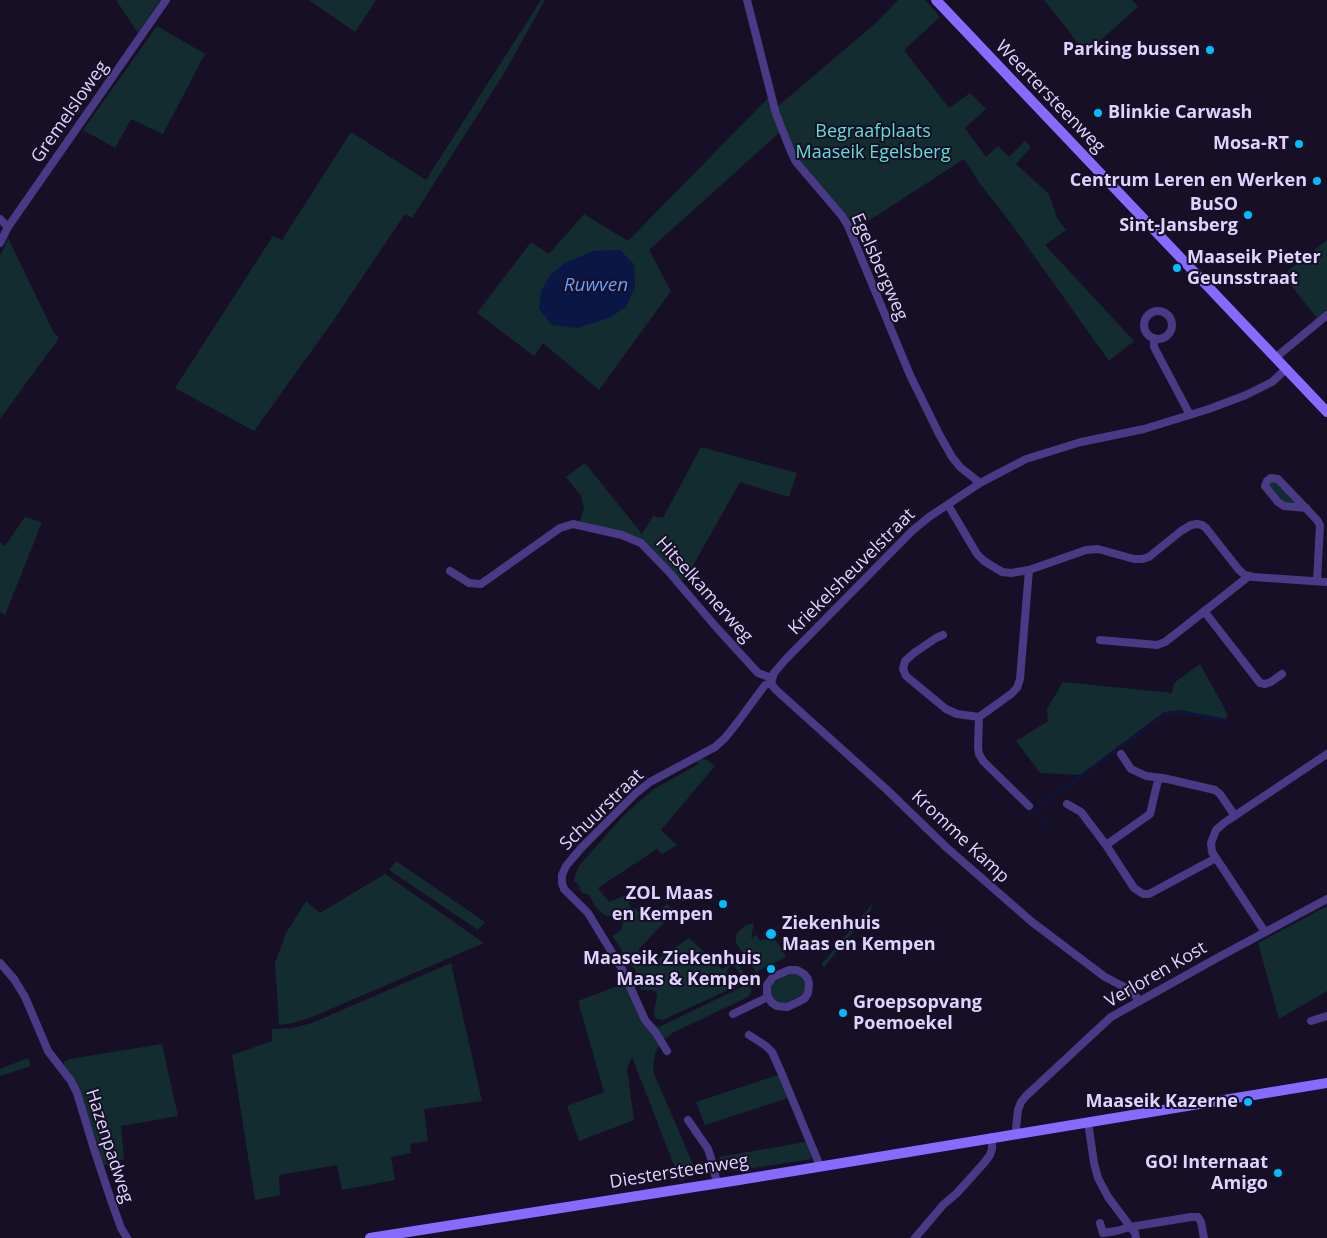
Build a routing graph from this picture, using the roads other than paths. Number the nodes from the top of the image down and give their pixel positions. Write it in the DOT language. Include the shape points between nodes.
graph roads {
  1 [pos="166,0"];
  2 [pos="747,0"];
  3 [pos="936,0"];
  4 [pos="0,219"];
  5 [pos="8,227"];
  6 [pos="0,243"];
  7 [pos="1327,315"];
  8 [pos="1154,338"];
  9 [pos="1275,358"];
  10 [pos="1286,369"];
  11 [pos="1327,412"];
  12 [pos="1190,415"];
  13 [pos="980,484"];
  14 [pos="948,505"];
  15 [pos="1306,508"];
  16 [pos="1029,570"];
  17 [pos="450,571"];
  18 [pos="1249,576"];
  19 [pos="1317,581"];
  20 [pos="1327,582"];
  21 [pos="1204,611"];
  22 [pos="943,635"];
  23 [pos="1100,640"];
  24 [pos="1282,674"];
  25 [pos="772,680"];
  26 [pos="980,717"];
  27 [pos="1121,754"];
  28 [pos="1327,754"];
  29 [pos="1163,778"];
  30 [pos="1067,804"];
  31 [pos="1028,806"];
  32 [pos="1235,816"];
  33 [pos="1106,845"];
  34 [pos="1216,858"];
  35 [pos="1327,899"];
  36 [pos="1265,932"];
  37 [pos="0,963"];
  38 [pos="768,998"];
  39 [pos="1139,1000"];
  40 [pos="733,1014"];
  41 [pos="1327,1016"];
  42 [pos="1311,1021"];
  43 [pos="748,1036"];
  44 [pos="667,1051"];
  45 [pos="1327,1083"];
  46 [pos="688,1120"];
  47 [pos="1088,1122"];
  48 [pos="1017,1133"];
  49 [pos="992,1137"];
  50 [pos="820,1166"];
  51 [pos="717,1183"];
  52 [pos="1100,1223"];
  53 [pos="1130,1227"];
  54 [pos="127,1238"];
  55 [pos="370,1238"];
  56 [pos="915,1238"];
  57 [pos="1136,1238"];
  58 [pos="1204,1238"];
  1 -- 5 [label="street, Gremelsloweg"];
  2 -- 13 [label="street, Egelsbergweg" via="764,73 792,154 848,226 910,375 940,434 960,467"];
  3 -- 9 [label="main road, Weertersteenweg"];
  4 -- 5 [label="street"];
  5 -- 6 [label="street, Gremelsloweg"];
  7 -- 9 [label="street"];
  8 -- 12 [label="street" via="1154,348"];
  9 -- 10 [label="main road, Weertersteenweg"];
  10 -- 11 [label="main road, Weertersteenweg"];
  10 -- 12 [label="street, Kriekelsheuvelstraat" via="1259,390"];
  12 -- 13 [label="street, Kriekelsheuvelstraat" via="1047,452"];
  13 -- 14 [label="street, Kriekelsheuvelstraat"];
  14 -- 16 [label="street" via="984,561 1011,574"];
  14 -- 25 [label="street, Kriekelsheuvelstraat" via="912,531 785,660"];
  15 -- 15 [label="street" via="1278,479 1267,481 1265,486 1278,502 1284,506"];
  15 -- 19 [label="street" via="1320,524"];
  16 -- 18 [label="street" via="1086,550 1098,549 1134,560 1142,559 1186,528 1197,524 1206,528 1239,570"];
  16 -- 26 [label="street" via="1020,679 1012,694"];
  17 -- 25 [label="street, Hitselkamerweg" via="469,583 481,584 560,528 573,524 622,535 641,543 758,673"];
  18 -- 19 [label="street"];
  18 -- 21 [label="street"];
  19 -- 20 [label="street"];
  21 -- 23 [label="street" via="1157,645"];
  21 -- 24 [label="street" via="1260,683 1271,682"];
  22 -- 26 [label="street" via="905,661 903,669 906,676 946,709"];
  25 -- 39 [label="street, Kromme Kamp" via="775,689 1032,922 1105,977 1130,990"];
  25 -- 44 [label="street, Schuurstraat" via="725,738 635,794 581,848 562,876 564,889 588,913 622,969 645,1020"];
  26 -- 31 [label="street" via="978,747 982,761"];
  27 -- 29 [label="street" via="1131,769 1146,776"];
  28 -- 32 [label="street"];
  29 -- 32 [label="street" via="1215,790"];
  29 -- 33 [label="street" via="1158,780 1150,814"];
  30 -- 33 [label="street" via="1081,812"];
  32 -- 34 [label="street" via="1216,830 1211,843"];
  33 -- 34 [label="street" via="1134,888 1143,894 1150,894"];
  34 -- 36 [label="street"];
  35 -- 36 [label="street, Verloren Kost"];
  36 -- 39 [label="street, Verloren Kost"];
  37 -- 54 [label="street, Hazenpadweg" via="26,997 48,1051 78,1093 112,1203"];
  38 -- 38 [label="street" via="781,1007 800,1002 808,993 808,979 802,972 794,970 776,976 767,985"];
  38 -- 40 [label="street"];
  39 -- 48 [label="street, Verloren Kost" via="1111,1017 1026,1096 1018,1110"];
  41 -- 42 [label="street"];
  43 -- 50 [label="street" via="772,1052"];
  45 -- 47 [label="main road, Diestersteenweg"];
  46 -- 51 [label="street" via="708,1149"];
  47 -- 48 [label="main road, Diestersteenweg"];
  47 -- 53 [label="street" via="1098,1178"];
  48 -- 49 [label="main road, Diestersteenweg"];
  49 -- 50 [label="main road, Diestersteenweg"];
  49 -- 56 [label="street" via="990,1156"];
  50 -- 51 [label="main road, Diestersteenweg"];
  51 -- 55 [label="main road, Diestersteenweg"];
  52 -- 53 [label="street" via="1102,1233"];
  53 -- 57 [label="street"];
  53 -- 58 [label="street" via="1198,1217"];
}
